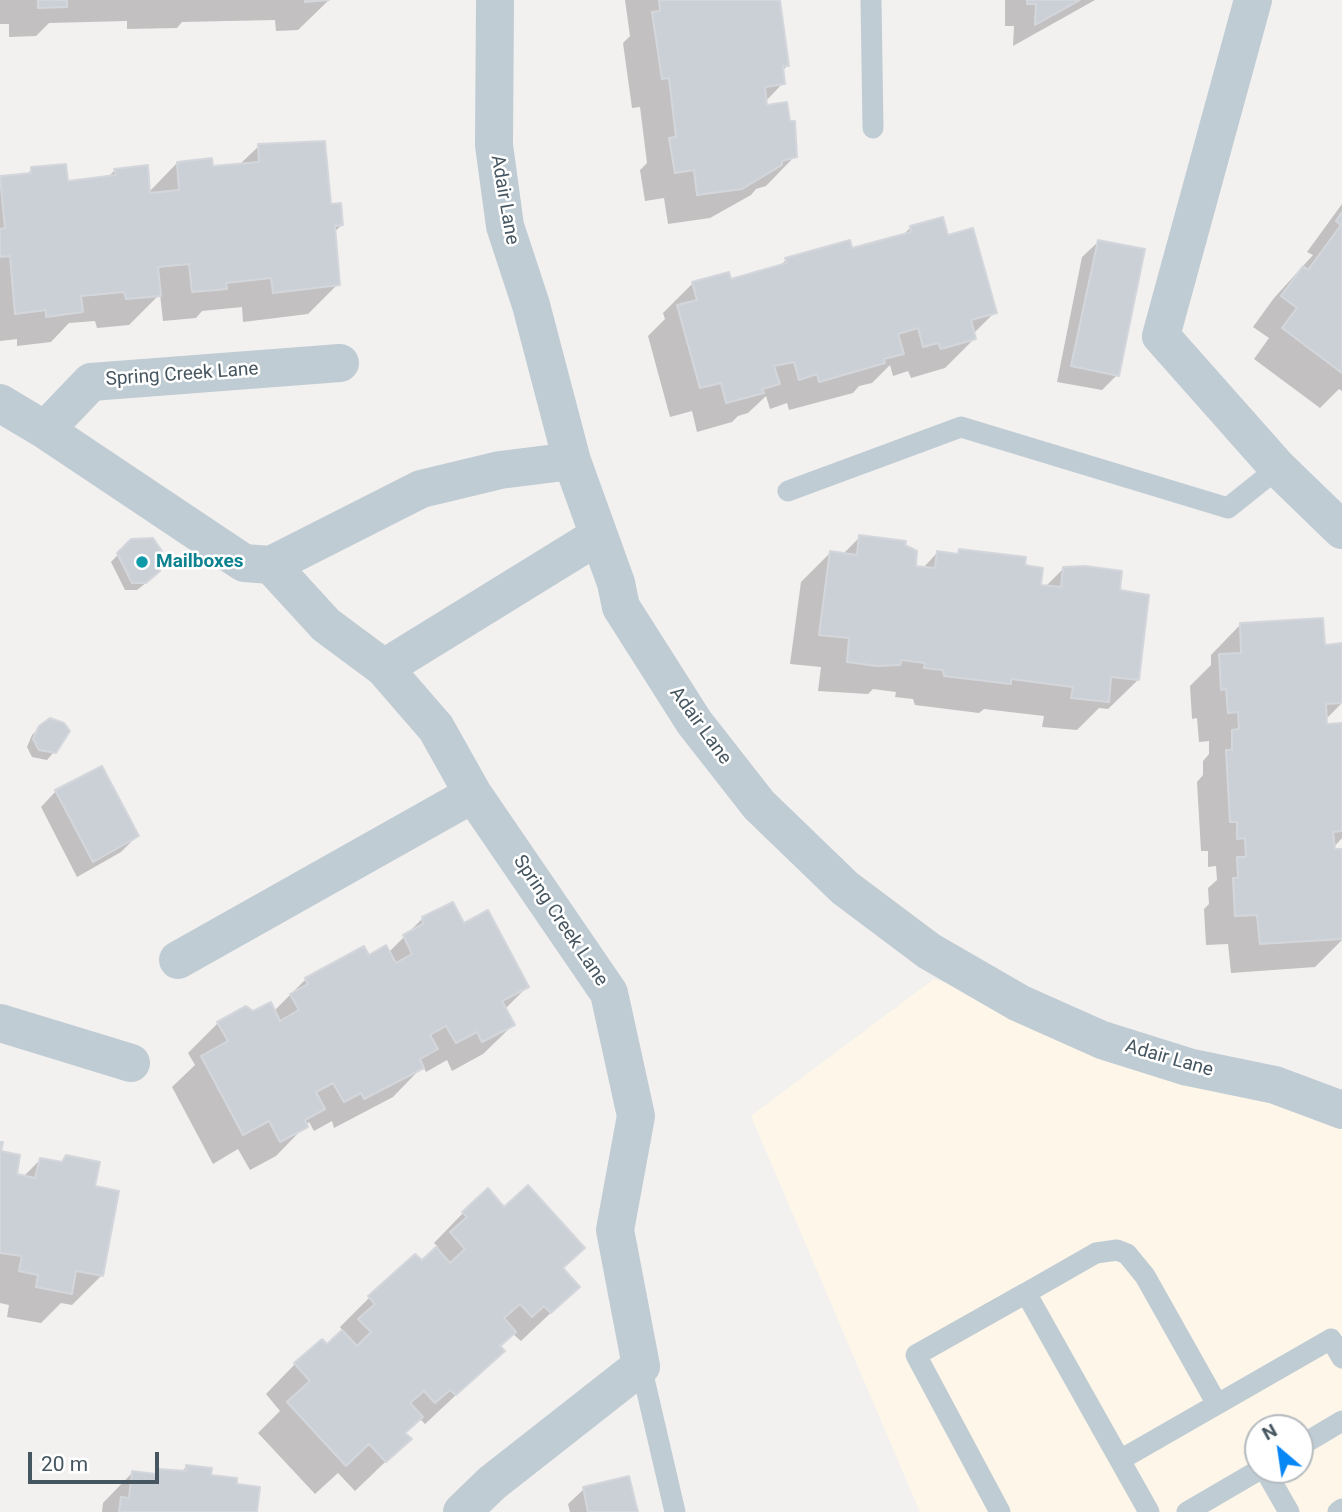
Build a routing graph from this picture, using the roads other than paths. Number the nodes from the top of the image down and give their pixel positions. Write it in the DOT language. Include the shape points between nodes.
graph roads {
  1 [pos="495,0"];
  2 [pos="871,0"];
  3 [pos="1253,0"];
  4 [pos="873,128"];
  5 [pos="340,363"];
  6 [pos="0,403"];
  7 [pos="45,430"];
  8 [pos="572,461"];
  9 [pos="1278,468"];
  10 [pos="788,491"];
  11 [pos="1342,530"];
  12 [pos="598,536"];
  13 [pos="271,565"];
  14 [pos="384,668"];
  15 [pos="473,794"];
  16 [pos="177,960"];
  17 [pos="0,1023"];
  18 [pos="131,1063"];
  19 [pos="1342,1110"];
  20 [pos="1026,1293"];
  21 [pos="1342,1358"];
  22 [pos="641,1366"];
  23 [pos="1217,1404"];
  24 [pos="1342,1421"];
  25 [pos="1314,1438"];
  26 [pos="1120,1460"];
  27 [pos="1244,1479"];
  28 [pos="1273,1484"];
  29 [pos="462,1512"];
  30 [pos="675,1512"];
  31 [pos="1000,1512"];
  32 [pos="1149,1512"];
  33 [pos="1187,1512"];
  34 [pos="1289,1512"];
  1 -- 8 [label="street, Adair Lane" via="494,145 505,226"];
  2 -- 4 [label="lane"];
  3 -- 9 [label="street" via="1161,335"];
  5 -- 7 [label="street, Spring Creek Lane" via="91,382"];
  6 -- 7 [label="street"];
  7 -- 13 [label="street" via="244,563"];
  8 -- 12 [label="street, Adair Lane"];
  8 -- 13 [label="street" via="500,470 421,489"];
  9 -- 10 [label="lane" via="1228,509 961,427"];
  9 -- 11 [label="street"];
  12 -- 14 [label="street"];
  12 -- 19 [label="street, Adair Lane" via="621,607 694,722 759,805 845,888 929,951 1031,1009 1102,1040 1188,1067 1276,1085"];
  13 -- 14 [label="street, Spring Creek Lane" via="326,625"];
  14 -- 15 [label="street, Spring Creek Lane" via="436,728"];
  15 -- 16 [label="street"];
  15 -- 22 [label="street, Spring Creek Lane" via="609,993 636,1116 615,1230"];
  17 -- 18 [label="street"];
  20 -- 23 [label="lane" via="1096,1253 1117,1250 1127,1254 1145,1276"];
  20 -- 26 [label="lane"];
  20 -- 31 [label="lane" via="916,1355"];
  21 -- 23 [label="lane" via="1331,1339"];
  22 -- 29 [label="street" via="492,1483"];
  22 -- 30 [label="lane"];
  23 -- 26 [label="lane"];
  24 -- 25 [label="lane"];
  26 -- 32 [label="lane"];
  27 -- 33 [label="lane"];
  28 -- 34 [label="lane"];
}
